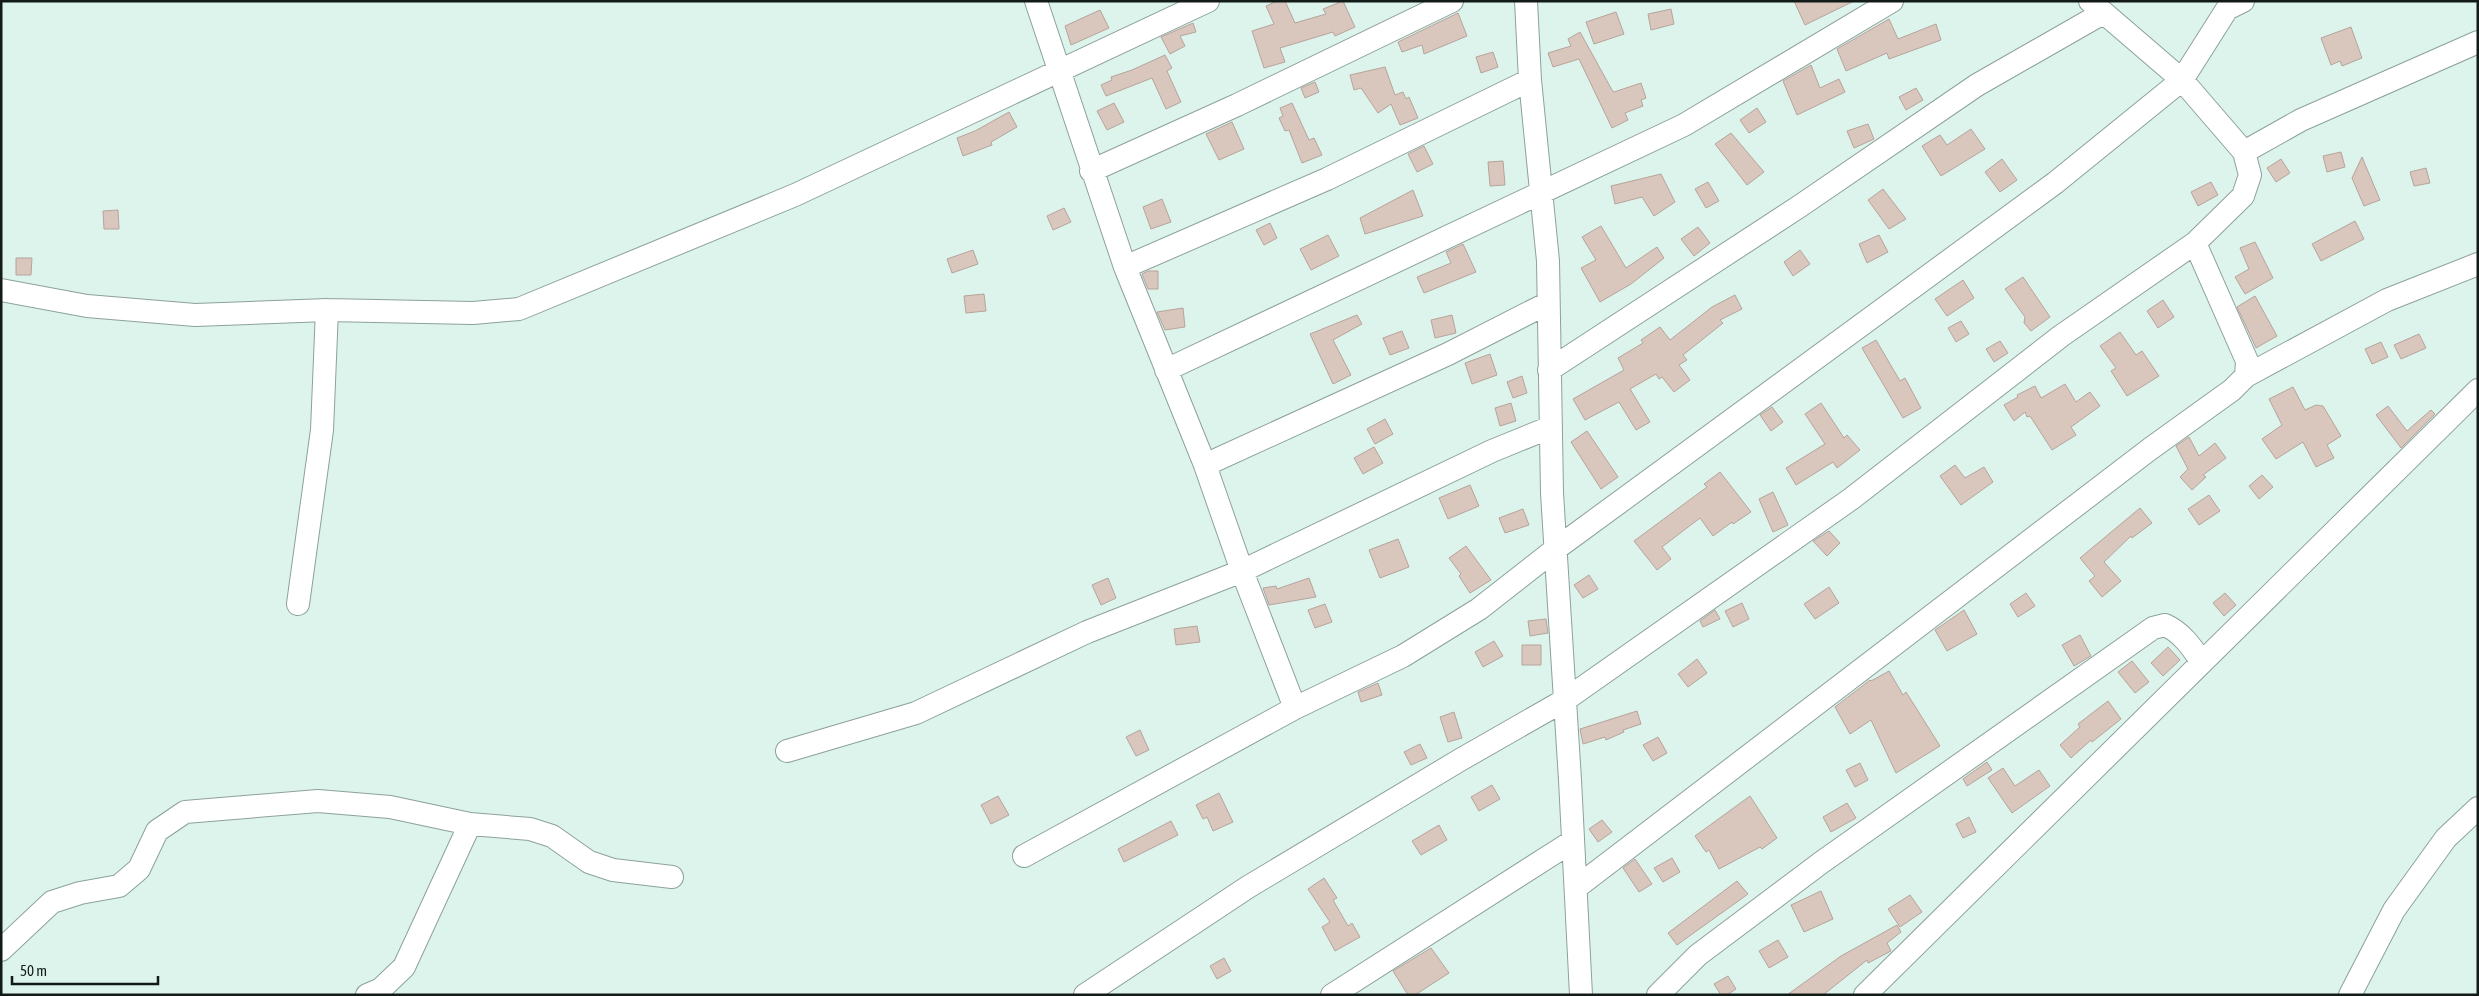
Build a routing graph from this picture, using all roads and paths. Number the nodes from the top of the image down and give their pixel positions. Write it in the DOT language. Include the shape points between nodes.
graph roads {
  1 [pos="1036,1"];
  2 [pos="1208,1"];
  3 [pos="1452,1"];
  4 [pos="1892,1"];
  5 [pos="2243,1"];
  6 [pos="1529,2"];
  7 [pos="2096,7"];
  8 [pos="2478,42"];
  9 [pos="1058,72"];
  10 [pos="1530,80"];
  11 [pos="2182,80"];
  12 [pos="2244,152"];
  13 [pos="1091,171"];
  14 [pos="1541,193"];
  15 [pos="2195,243"];
  16 [pos="2478,264"];
  17 [pos="1125,267"];
  18 [pos="1,290"];
  19 [pos="1548,303"];
  20 [pos="327,310"];
  21 [pos="1166,370"];
  22 [pos="1549,370"];
  23 [pos="2246,376"];
  24 [pos="2478,390"];
  25 [pos="1551,427"];
  26 [pos="1204,465"];
  27 [pos="1557,548"];
  28 [pos="1242,571"];
  29 [pos="298,604"];
  30 [pos="2201,661"];
  31 [pos="1564,700"];
  32 [pos="1296,708"];
  33 [pos="787,751"];
  34 [pos="2478,808"];
  35 [pos="470,824"];
  36 [pos="1574,841"];
  37 [pos="1024,856"];
  38 [pos="672,877"];
  39 [pos="1576,887"];
  40 [pos="1,950"];
  41 [pos="367,995"];
  42 [pos="1085,995"];
  43 [pos="1332,995"];
  44 [pos="1581,995"];
  45 [pos="1658,995"];
  46 [pos="1865,995"];
  47 [pos="2350,995"];
  1 -- 9 [label="street"];
  2 -- 9 [label="street"];
  3 -- 13 [label="street"];
  4 -- 14 [label="street" via="1684,125"];
  5 -- 11 [label="street" via="2226,9"];
  6 -- 10 [label="street"];
  7 -- 11 [label="street"];
  7 -- 22 [label="street"];
  8 -- 12 [label="street" via="2301,120"];
  9 -- 13 [label="street"];
  9 -- 20 [label="street" via="795,195 519,309 472,314"];
  10 -- 14 [label="street"];
  10 -- 17 [label="street" via="1327,179"];
  11 -- 12 [label="street"];
  11 -- 27 [label="street" via="2055,183"];
  12 -- 15 [label="street" via="2250,175 2243,196"];
  13 -- 17 [label="street"];
  14 -- 19 [label="street" via="1548,261"];
  14 -- 21 [label="street"];
  15 -- 23 [label="street" via="2247,361"];
  15 -- 31 [label="street" via="2061,336 1850,499"];
  16 -- 23 [label="street" via="2387,300"];
  17 -- 21 [label="street"];
  18 -- 20 [label="street" via="87,306 195,315"];
  19 -- 22 [label="street"];
  19 -- 26 [label="street" via="1448,354"];
  20 -- 29 [label="street" via="322,430"];
  21 -- 26 [label="street"];
  22 -- 25 [label="street"];
  23 -- 39 [label="street" via="2232,390"];
  24 -- 30 [label="street"];
  25 -- 27 [label="street"];
  25 -- 28 [label="street" via="1492,450"];
  26 -- 28 [label="street"];
  27 -- 31 [label="street"];
  27 -- 32 [label="street" via="1478,609 1403,656"];
  28 -- 32 [label="street"];
  28 -- 33 [label="street" via="1087,632 916,713"];
  30 -- 45 [label="street" via="2189,643 2173,629 2165,625 2153,628 1822,862 1698,955"];
  30 -- 46 [label="street"];
  31 -- 36 [label="street"];
  31 -- 42 [label="street" via="1248,887"];
  32 -- 37 [label="street"];
  34 -- 47 [label="street" via="2446,838 2394,910"];
  35 -- 38 [label="street" via="530,829 552,836 589,862 613,870"];
  35 -- 40 [label="street" via="390,807 318,801 185,812 157,831 139,869 119,886 52,902"];
  35 -- 41 [label="street" via="404,967 381,989"];
  36 -- 39 [label="street"];
  36 -- 43 [label="street"];
  39 -- 44 [label="street"];
}
